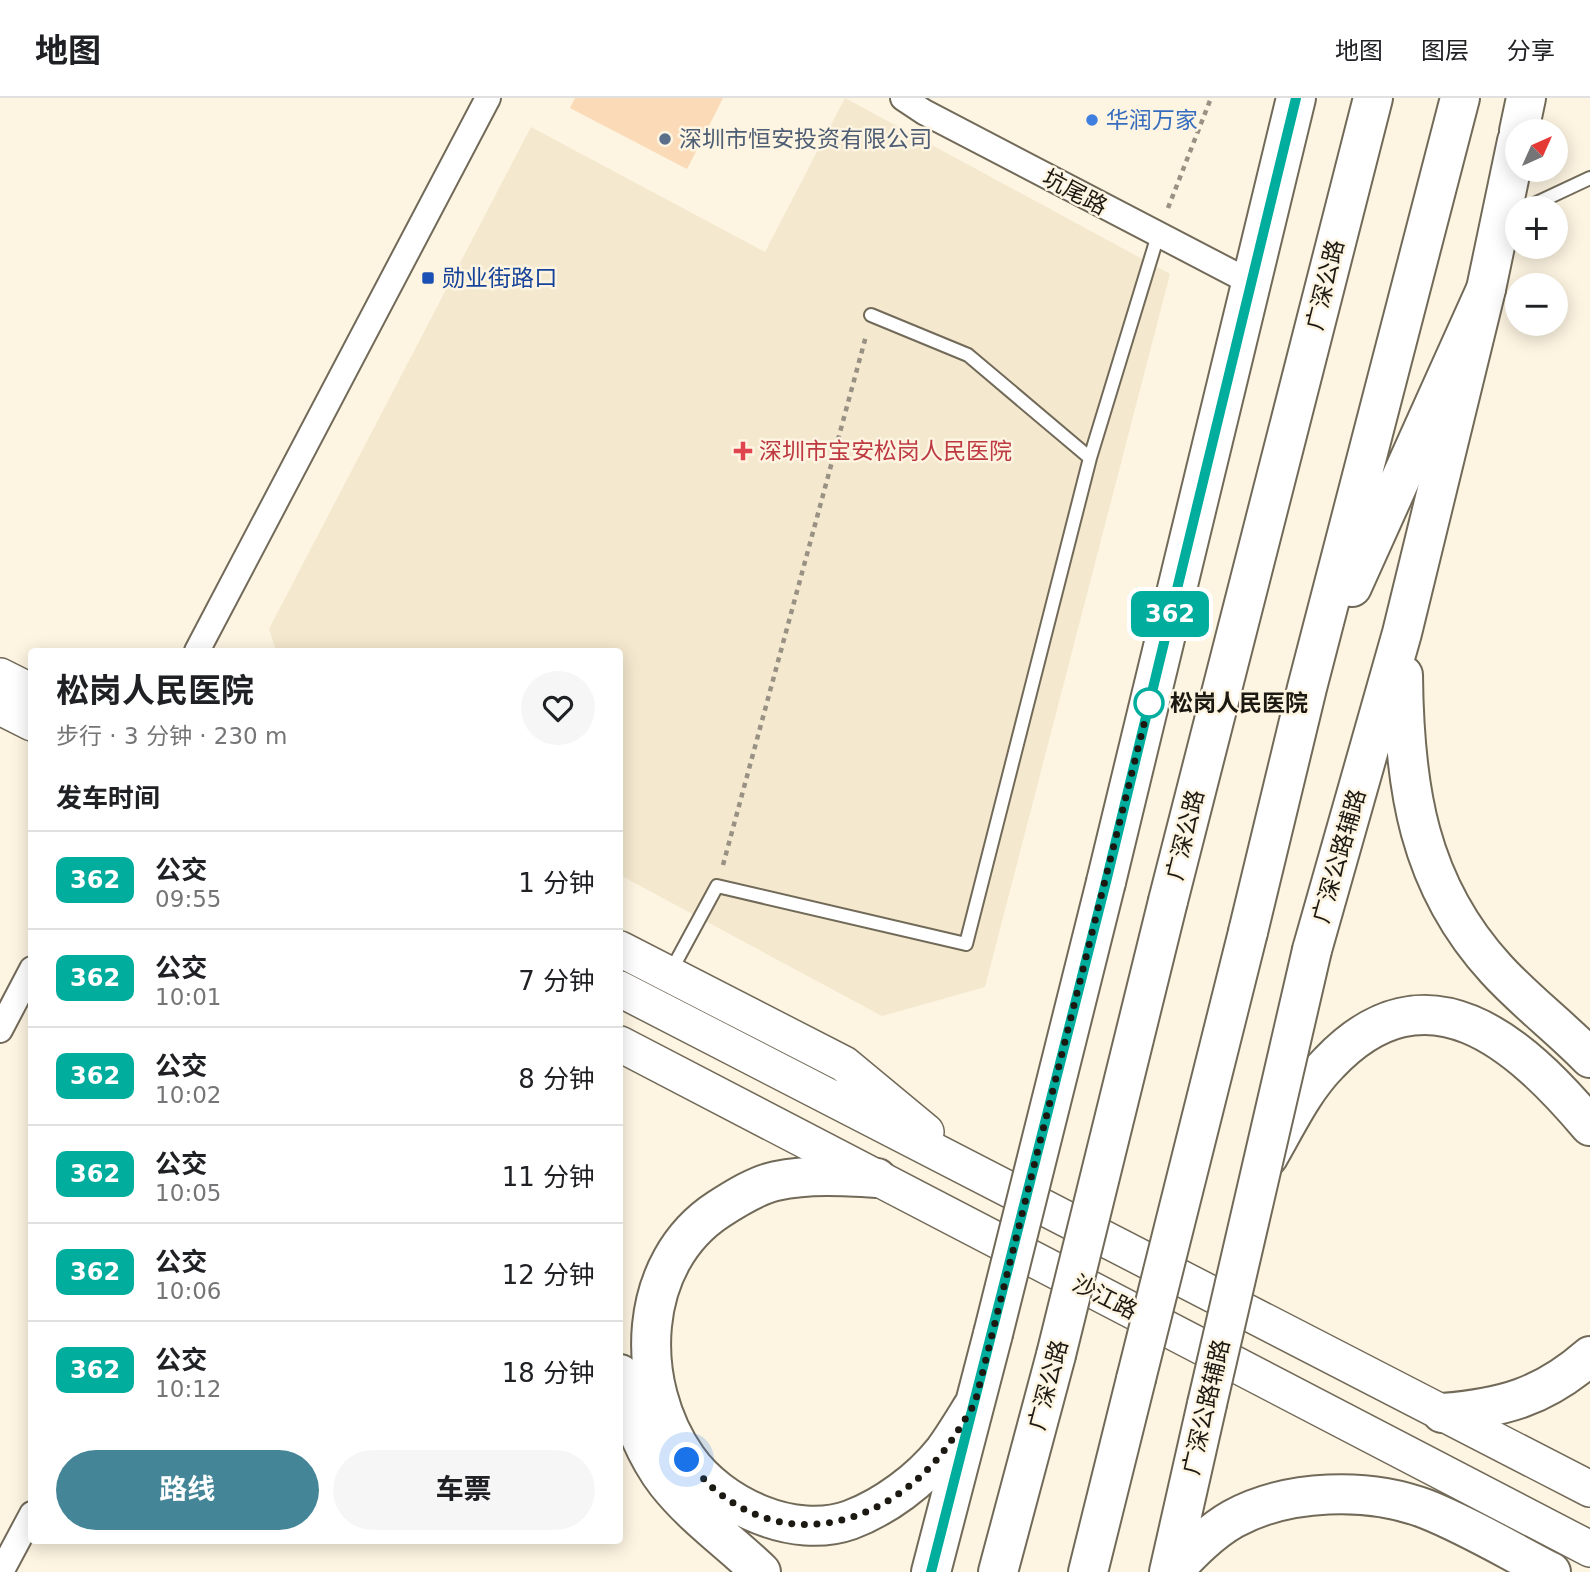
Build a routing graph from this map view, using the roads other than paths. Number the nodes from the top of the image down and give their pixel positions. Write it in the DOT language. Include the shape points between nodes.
graph roads {
  1 [pos="488,98"];
  2 [pos="903,98"];
  3 [pos="1296,98"];
  4 [pos="1373,98"];
  5 [pos="1460,98"];
  6 [pos="1527,98"];
  7 [pos="1522,119"];
  8 [pos="1590,178"];
  9 [pos="1552,196"];
  10 [pos="1158,235"];
  11 [pos="1505,240"];
  12 [pos="1250,282"];
  13 [pos="1486,289"];
  14 [pos="872,315"];
  15 [pos="1090,458"];
  16 [pos="1402,633"];
  17 [pos="199,648"];
  18 [pos="0,676"];
  19 [pos="1307,688"];
  20 [pos="28,690"];
  21 [pos="0,707"];
  22 [pos="28,721"];
  23 [pos="623,951"];
  24 [pos="670,975"];
  25 [pos="28,977"];
  26 [pos="623,991"];
  27 [pos="0,1030"];
  28 [pos="623,1046"];
  29 [pos="1588,1056"];
  30 [pos="1590,1126"];
  31 [pos="966,1167"];
  32 [pos="1258,1174"];
  33 [pos="877,1178"];
  34 [pos="1590,1356"];
  35 [pos="623,1383"];
  36 [pos="975,1403"];
  37 [pos="1442,1413"];
  38 [pos="1590,1489"];
  39 [pos="28,1521"];
  40 [pos="1590,1549"];
  41 [pos="756,1567"];
  42 [pos="1,1572"];
  43 [pos="931,1572"];
  44 [pos="998,1572"];
  45 [pos="1088,1572"];
  46 [pos="1170,1572"];
  47 [pos="1551,1572"];
  1 -- 17 [label="street"];
  2 -- 10 [label="street, 坑尾路"];
  3 -- 12 [label="main road"];
  4 -- 44 [label="main road, 广深公路, bridge"];
  5 -- 19 [label="main road"];
  6 -- 7 [label="main road"];
  8 -- 9 [label="lane"];
  10 -- 12 [label="street, 坑尾路"];
  10 -- 15 [label="lane"];
  11 -- 13 [label="main road, 广深公路辅路"];
  12 -- 36 [label="main road, bridge"];
  13 -- 16 [label="main road, 广深公路辅路"];
  13 -- 19 [label="main road"];
  14 -- 15 [label="lane" via="968,355"];
  15 -- 24 [label="lane" via="966,944 717,886"];
  16 -- 29 [label="main road" via="1404,748 1428,865 1466,933 1496,969"];
  16 -- 32 [label="main road, 广深公路辅路, bridge" via="1312,950"];
  18 -- 20 [label="main road"];
  19 -- 45 [label="main road, bridge"];
  21 -- 22 [label="main road"];
  23 -- 24 [label="main road"];
  24 -- 31 [label="main road" via="844,1064"];
  25 -- 27 [label="street"];
  26 -- 31 [label="main road"];
  28 -- 33 [label="main road, 沙江路"];
  30 -- 32 [label="main road, bridge" via="1531,1062 1479,1027 1414,1013 1382,1023 1351,1041 1326,1065"];
  31 -- 37 [label="main road"];
  32 -- 46 [label="main road, 广深公路辅路, bridge"];
  33 -- 36 [label="main road" via="826,1175 774,1181 703,1219 679,1246 656,1299 650,1348 669,1428 687,1460 713,1488 743,1507 809,1526 849,1521 913,1482 943,1453"];
  33 -- 40 [label="main road, 沙江路"];
  34 -- 37 [label="main road" via="1535,1393 1492,1409"];
  35 -- 41 [label="main road" via="642,1440 666,1482"];
  36 -- 43 [label="main road"];
  37 -- 38 [label="main road"];
  39 -- 42 [label="street"];
  46 -- 47 [label="main road" via="1233,1519 1319,1496 1356,1494 1390,1499 1456,1522"];
}
